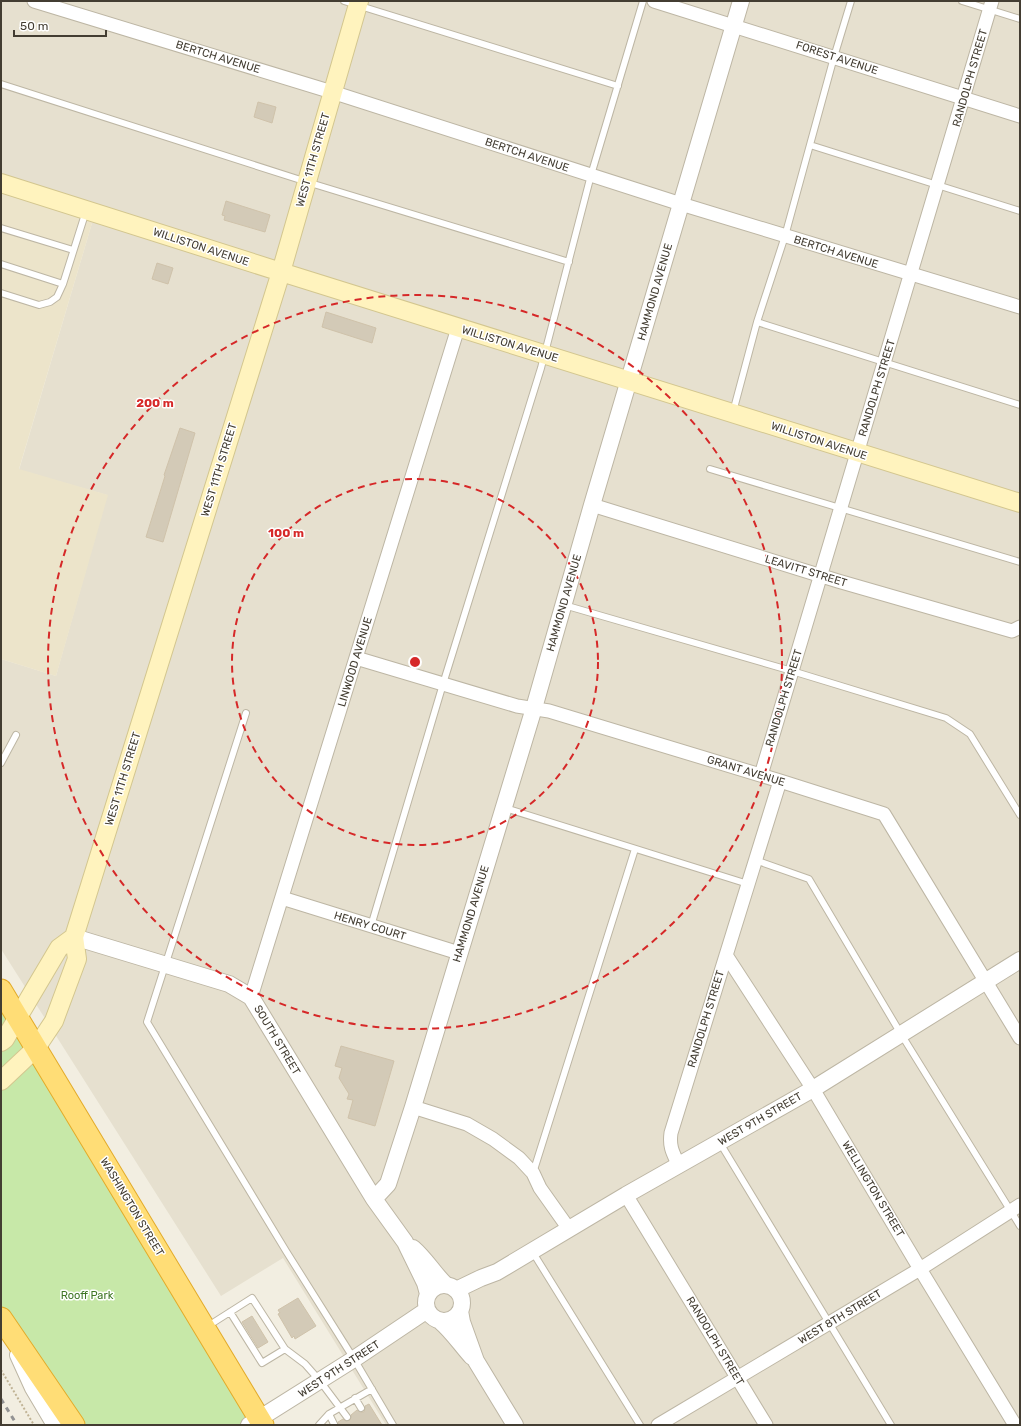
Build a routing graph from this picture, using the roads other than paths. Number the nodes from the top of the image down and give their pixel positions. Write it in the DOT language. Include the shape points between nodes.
graph roads {
  1 [pos="34,1"];
  2 [pos="643,1"];
  3 [pos="654,1"];
  4 [pos="741,1"];
  5 [pos="851,1"];
  6 [pos="962,1"];
  7 [pos="354,2"];
  8 [pos="991,5"];
  9 [pos="1020,19"];
  10 [pos="733,25"];
  11 [pos="834,57"];
  12 [pos="1,84"];
  13 [pos="618,86"];
  14 [pos="332,92"];
  15 [pos="963,98"];
  16 [pos="1020,116"];
  17 [pos="810,145"];
  18 [pos="591,176"];
  19 [pos="307,182"];
  20 [pos="1,183"];
  21 [pos="938,186"];
  22 [pos="681,204"];
  23 [pos="86,210"];
  24 [pos="1020,211"];
  25 [pos="1,228"];
  26 [pos="785,236"];
  27 [pos="73,250"];
  28 [pos="568,262"];
  29 [pos="1,264"];
  30 [pos="281,272"];
  31 [pos="911,275"];
  32 [pos="63,284"];
  33 [pos="1,293"];
  34 [pos="1020,307"];
  35 [pos="757,322"];
  36 [pos="458,328"];
  37 [pos="544,354"];
  38 [pos="884,363"];
  39 [pos="629,380"];
  40 [pos="1020,405"];
  41 [pos="733,414"];
  42 [pos="857,453"];
  43 [pos="710,469"];
  44 [pos="1020,503"];
  45 [pos="592,505"];
  46 [pos="841,508"];
  47 [pos="1020,562"];
  48 [pos="821,575"];
  49 [pos="564,604"];
  50 [pos="1020,627"];
  51 [pos="356,658"];
  52 [pos="792,671"];
  53 [pos="443,684"];
  54 [pos="534,708"];
  55 [pos="246,713"];
  56 [pos="16,735"];
  57 [pos="1,763"];
  58 [pos="761,775"];
  59 [pos="780,781"];
  60 [pos="503,807"];
  61 [pos="1020,815"];
  62 [pos="635,849"];
  63 [pos="755,860"];
  64 [pos="748,884"];
  65 [pos="282,898"];
  66 [pos="371,926"];
  67 [pos="74,937"];
  68 [pos="459,953"];
  69 [pos="726,955"];
  70 [pos="1020,960"];
  71 [pos="165,965"];
  72 [pos="986,981"];
  73 [pos="1,990"];
  74 [pos="251,997"];
  75 [pos="17,1017"];
  76 [pos="901,1034"];
  77 [pos="1020,1038"];
  78 [pos="1,1042"];
  79 [pos="36,1048"];
  80 [pos="1,1081"];
  81 [pos="813,1089"];
  82 [pos="413,1107"];
  83 [pos="720,1142"];
  84 [pos="679,1166"];
  85 [pos="532,1173"];
  86 [pos="626,1194"];
  87 [pos="374,1199"];
  88 [pos="1016,1208"];
  89 [pos="1020,1226"];
  90 [pos="569,1229"];
  91 [pos="405,1242"];
  92 [pos="532,1251"];
  93 [pos="920,1269"];
  94 [pos="497,1272"];
  95 [pos="451,1288"];
  96 [pos="427,1302"];
  97 [pos="461,1309"];
  98 [pos="230,1312"];
  99 [pos="1,1318"];
  100 [pos="440,1320"];
  101 [pos="828,1324"];
  102 [pos="205,1328"];
  103 [pos="285,1349"];
  104 [pos="354,1359"];
  105 [pos="476,1361"];
  106 [pos="737,1378"];
  107 [pos="320,1381"];
  108 [pos="372,1389"];
  109 [pos="355,1398"];
  110 [pos="340,1407"];
  111 [pos="361,1408"];
  112 [pos="329,1414"];
  113 [pos="347,1417"];
  114 [pos="257,1423"];
  115 [pos="334,1424"];
  116 [pos="55,1425"];
  117 [pos="74,1425"];
  118 [pos="319,1425"];
  119 [pos="393,1425"];
  120 [pos="515,1425"];
  121 [pos="640,1425"];
  122 [pos="658,1425"];
  123 [pos="766,1425"];
  124 [pos="891,1425"];
  125 [pos="1015,1425"];
  1 -- 14 [label="street, BERTCH AVENUE"];
  2 -- 13 [label="lane"];
  3 -- 10 [label="street, FOREST AVENUE"];
  4 -- 10 [label="street, HAMMOND AVENUE"];
  5 -- 11 [label="lane"];
  6 -- 8 [label="lane"];
  7 -- 13 [label="lane"];
  7 -- 14 [label="main road, WEST 11TH STREET"];
  8 -- 9 [label="lane"];
  8 -- 15 [label="street, RANDOLPH STREET"];
  10 -- 11 [label="street, FOREST AVENUE"];
  10 -- 22 [label="street, HAMMOND AVENUE"];
  11 -- 15 [label="street, FOREST AVENUE"];
  11 -- 17 [label="lane"];
  12 -- 19 [label="lane"];
  13 -- 18 [label="lane"];
  14 -- 18 [label="street, BERTCH AVENUE"];
  14 -- 19 [label="main road, WEST 11TH STREET"];
  15 -- 16 [label="street, FOREST AVENUE"];
  15 -- 21 [label="street, RANDOLPH STREET"];
  17 -- 21 [label="lane"];
  17 -- 26 [label="lane"];
  18 -- 22 [label="street, BERTCH AVENUE"];
  18 -- 28 [label="lane"];
  19 -- 28 [label="lane"];
  19 -- 30 [label="main road, WEST 11TH STREET"];
  20 -- 23 [label="main road, WILLISTON AVENUE"];
  21 -- 24 [label="lane"];
  21 -- 31 [label="street, RANDOLPH STREET"];
  22 -- 26 [label="street, BERTCH AVENUE"];
  22 -- 39 [label="street, HAMMOND AVENUE"];
  23 -- 27 [label="lane"];
  23 -- 30 [label="main road, WILLISTON AVENUE"];
  25 -- 27 [label="lane"];
  26 -- 31 [label="street, BERTCH AVENUE"];
  26 -- 35 [label="lane"];
  27 -- 32 [label="lane"];
  28 -- 37 [label="lane"];
  29 -- 32 [label="lane"];
  30 -- 36 [label="main road, WILLISTON AVENUE"];
  30 -- 67 [label="main road, WEST 11TH STREET"];
  31 -- 34 [label="street, BERTCH AVENUE"];
  31 -- 38 [label="street, RANDOLPH STREET"];
  32 -- 33 [label="lane" via="57,297 39,305"];
  35 -- 38 [label="lane"];
  35 -- 41 [label="lane"];
  36 -- 37 [label="main road, WILLISTON AVENUE"];
  36 -- 51 [label="street, LINWOOD AVENUE"];
  37 -- 39 [label="main road, WILLISTON AVENUE"];
  37 -- 53 [label="lane"];
  38 -- 40 [label="lane"];
  38 -- 42 [label="street, RANDOLPH STREET"];
  39 -- 41 [label="main road, WILLISTON AVENUE"];
  39 -- 45 [label="street, HAMMOND AVENUE"];
  41 -- 42 [label="main road, WILLISTON AVENUE"];
  42 -- 44 [label="main road, WILLISTON AVENUE"];
  42 -- 46 [label="street, RANDOLPH STREET"];
  43 -- 46 [label="lane"];
  45 -- 48 [label="street, LEAVITT STREET"];
  45 -- 49 [label="street, HAMMOND AVENUE"];
  46 -- 47 [label="lane"];
  46 -- 48 [label="street, RANDOLPH STREET"];
  48 -- 50 [label="street, LEAVITT STREET" via="1012,631"];
  48 -- 52 [label="street, RANDOLPH STREET"];
  49 -- 52 [label="lane"];
  49 -- 54 [label="street, HAMMOND AVENUE"];
  51 -- 53 [label="street, GRANT AVENUE"];
  51 -- 65 [label="street, LINWOOD AVENUE"];
  52 -- 58 [label="street, RANDOLPH STREET"];
  52 -- 61 [label="lane" via="946,718 970,734"];
  53 -- 54 [label="street, GRANT AVENUE" via="517,706"];
  53 -- 66 [label="lane"];
  54 -- 58 [label="street, GRANT AVENUE"];
  54 -- 60 [label="street, HAMMOND AVENUE"];
  55 -- 71 [label="lane"];
  56 -- 57 [label="lane"];
  58 -- 59 [label="street, GRANT AVENUE"];
  59 -- 63 [label="street, RANDOLPH STREET"];
  59 -- 72 [label="street, GRANT AVENUE" via="884,814"];
  60 -- 62 [label="lane"];
  60 -- 68 [label="street, HAMMOND AVENUE"];
  62 -- 64 [label="lane"];
  62 -- 85 [label="lane"];
  63 -- 64 [label="street, RANDOLPH STREET"];
  63 -- 76 [label="lane" via="809,879"];
  64 -- 69 [label="street, RANDOLPH STREET"];
  65 -- 66 [label="street, HENRY COURT"];
  65 -- 74 [label="street, LINWOOD AVENUE"];
  66 -- 68 [label="street, HENRY COURT"];
  67 -- 71 [label="street, SOUTH STREET"];
  67 -- 75 [label="main road" via="59,948"];
  67 -- 79 [label="main road, WEST 11TH STREET" via="77,959 54,1021"];
  68 -- 82 [label="street, HAMMOND AVENUE"];
  69 -- 81 [label="street, WELLINGTON STREET"];
  69 -- 84 [label="street, RANDOLPH STREET" via="671,1133 669,1143"];
  70 -- 72 [label="street, WEST 9TH STREET"];
  71 -- 74 [label="street, SOUTH STREET" via="229,984"];
  71 -- 104 [label="lane" via="147,1022"];
  72 -- 76 [label="street, WEST 9TH STREET"];
  72 -- 77 [label="street, GRANT AVENUE"];
  73 -- 75 [label="highway, WASHINGTON STREET"];
  74 -- 87 [label="street, SOUTH STREET"];
  75 -- 78 [label="main road"];
  75 -- 79 [label="highway, WASHINGTON STREET"];
  76 -- 81 [label="street, WEST 9TH STREET"];
  76 -- 88 [label="lane"];
  79 -- 80 [label="main road, WEST 11TH STREET"];
  79 -- 102 [label="highway, WASHINGTON STREET"];
  81 -- 83 [label="street, WEST 9TH STREET"];
  81 -- 93 [label="street, WELLINGTON STREET"];
  82 -- 85 [label="street" via="467,1124 519,1158"];
  82 -- 87 [label="street, HAMMOND AVENUE" via="388,1184"];
  83 -- 84 [label="street, WEST 9TH STREET"];
  83 -- 101 [label="lane"];
  84 -- 86 [label="street, WEST 9TH STREET"];
  85 -- 90 [label="street"];
  86 -- 90 [label="street, WEST 9TH STREET"];
  86 -- 106 [label="street, RANDOLPH STREET"];
  87 -- 91 [label="street, SOUTH STREET"];
  88 -- 89 [label="lane"];
  88 -- 93 [label="street, WEST 8TH STREET"];
  90 -- 92 [label="street, WEST 9TH STREET"];
  91 -- 95 [label="street, SOUTH STREET" via="420,1254 438,1278"];
  91 -- 96 [label="street, SOUTH STREET" via="425,1283"];
  92 -- 94 [label="street, WEST 9TH STREET"];
  92 -- 121 [label="lane"];
  93 -- 101 [label="street, WEST 8TH STREET"];
  93 -- 125 [label="street, WELLINGTON STREET"];
  94 -- 95 [label="street, WEST 9TH STREET"];
  94 -- 97 [label="street, WEST 9TH STREET"];
  95 -- 96 [label="street" via="435,1287"];
  95 -- 97 [label="street" via="460,1294"];
  96 -- 100 [label="street" via="434,1318"];
  96 -- 104 [label="street, WEST 9TH STREET"];
  97 -- 100 [label="street" via="451,1319"];
  97 -- 105 [label="street" via="462,1322"];
  98 -- 102 [label="lane"];
  98 -- 103 [label="lane" via="252,1298"];
  98 -- 103 [label="lane" via="262,1363"];
  99 -- 116 [label="street" via="33,1388"];
  99 -- 117 [label="highway"];
  100 -- 105 [label="street"];
  101 -- 106 [label="street, WEST 8TH STREET"];
  101 -- 124 [label="lane"];
  102 -- 114 [label="highway, WASHINGTON STREET"];
  103 -- 107 [label="lane" via="305,1364"];
  104 -- 107 [label="street, WEST 9TH STREET"];
  104 -- 108 [label="lane"];
  105 -- 120 [label="street"];
  106 -- 122 [label="street, WEST 8TH STREET"];
  106 -- 123 [label="street, RANDOLPH STREET"];
  107 -- 110 [label="lane"];
  107 -- 114 [label="street, WEST 9TH STREET"];
  108 -- 109 [label="lane"];
  108 -- 119 [label="lane"];
  109 -- 110 [label="lane"];
  109 -- 111 [label="lane"];
  110 -- 112 [label="lane"];
  110 -- 113 [label="lane"];
  112 -- 115 [label="lane"];
  112 -- 118 [label="lane"];
}
